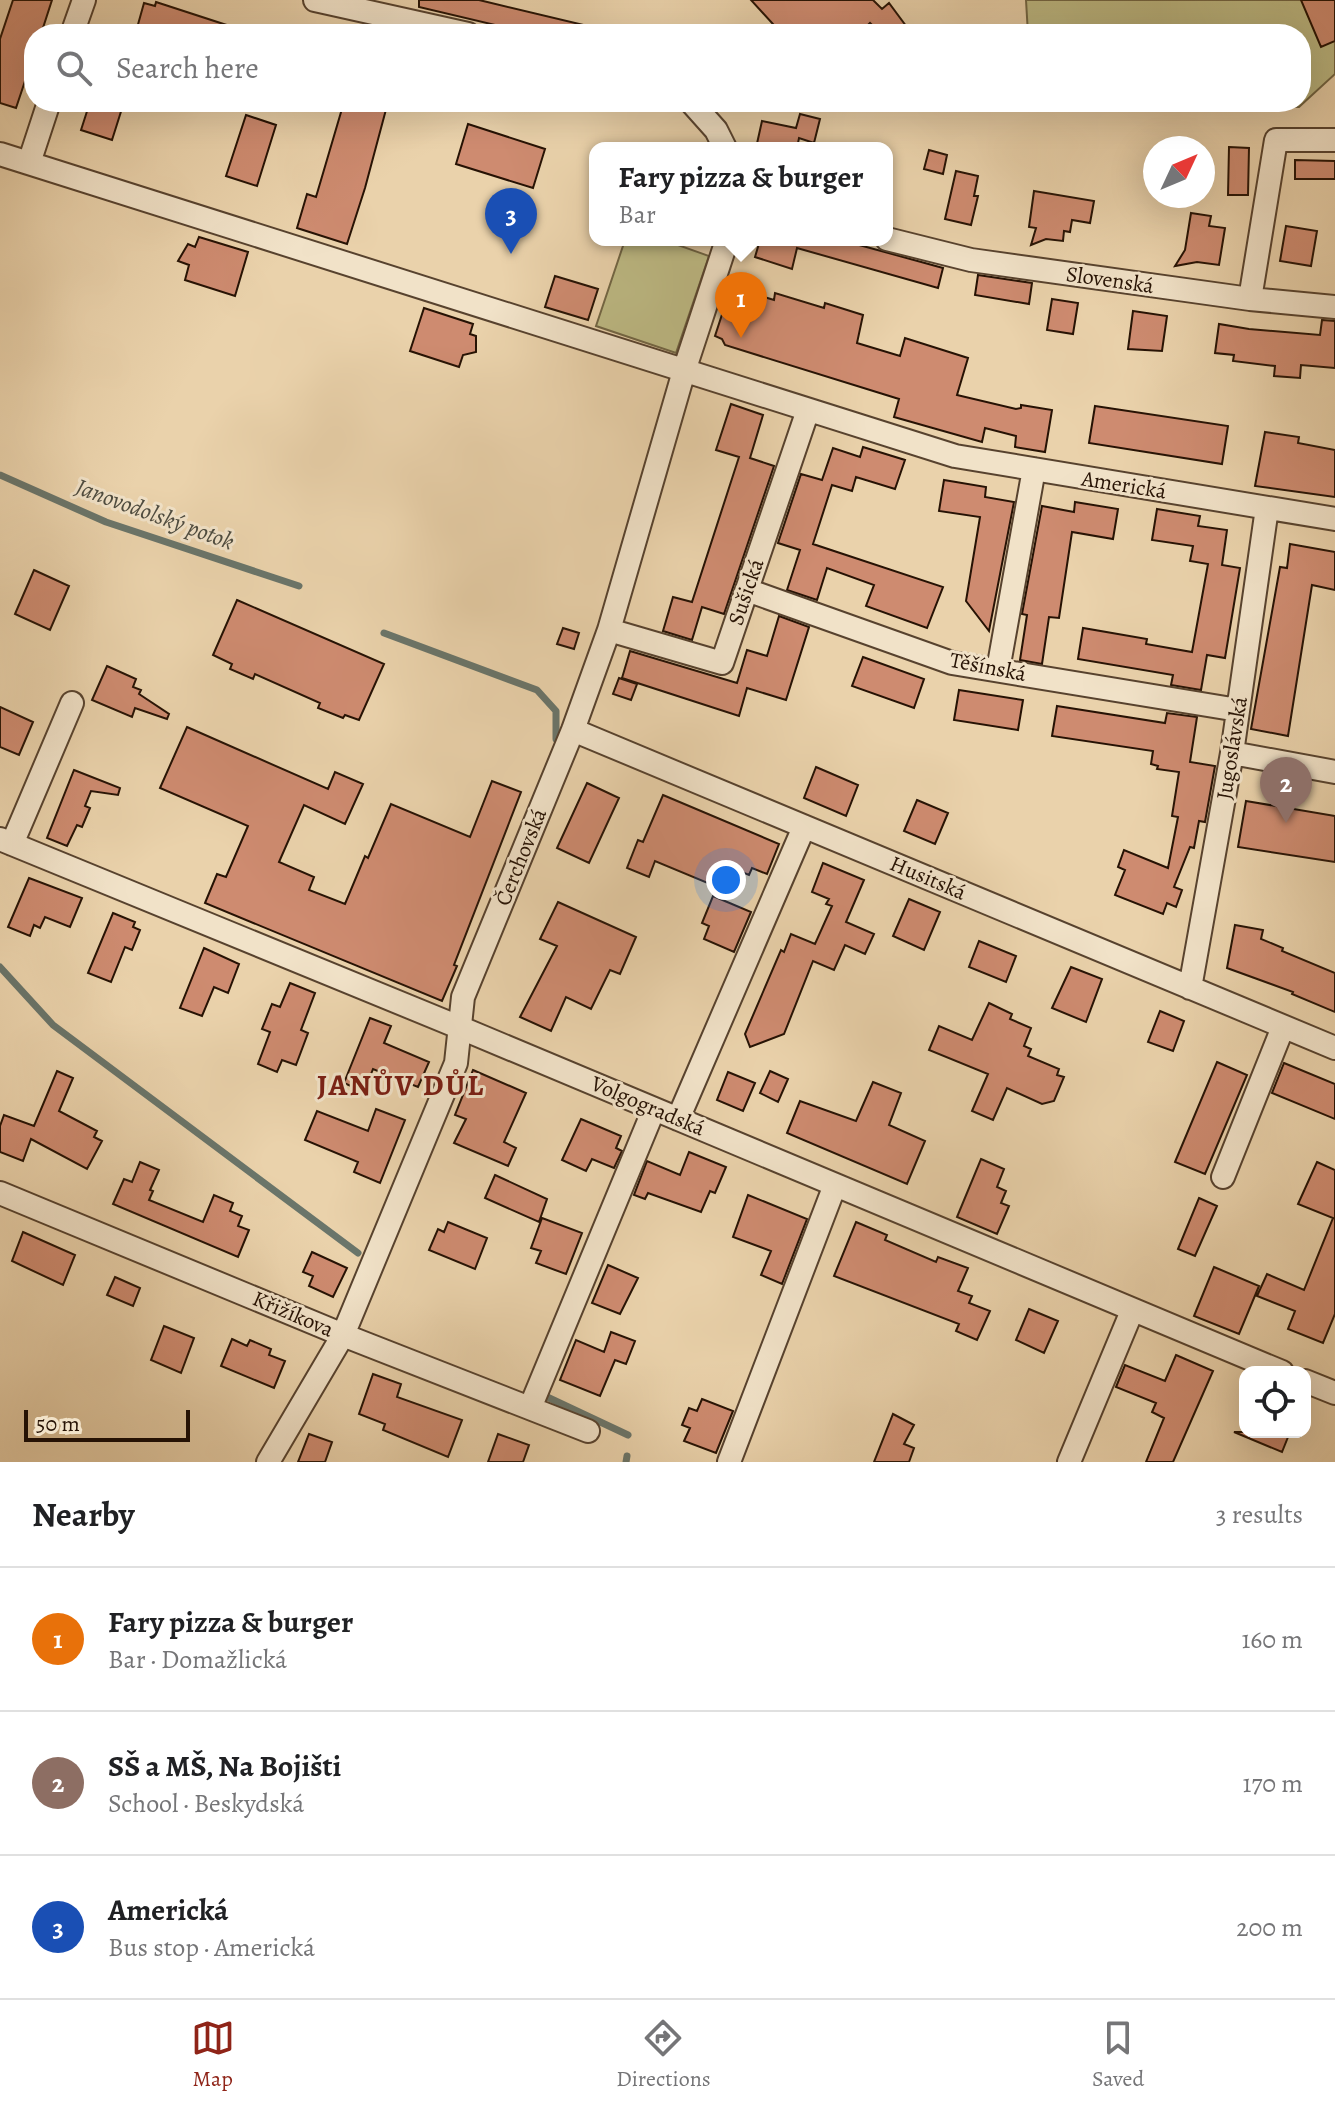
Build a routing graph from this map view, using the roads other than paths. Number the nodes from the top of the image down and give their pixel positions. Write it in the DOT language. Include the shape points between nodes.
graph roads {
  1 [pos="84,0"];
  2 [pos="315,0"];
  3 [pos="76,24"];
  4 [pos="423,24"];
  5 [pos="46,112"];
  6 [pos="700,112"];
  7 [pos="1335,140"];
  8 [pos="722,142"];
  9 [pos="0,154"];
  10 [pos="29,163"];
  11 [pos="893,240"];
  12 [pos="725,246"];
  13 [pos="1250,299"];
  14 [pos="1335,307"];
  15 [pos="684,371"];
  16 [pos="808,410"];
  17 [pos="1034,469"];
  18 [pos="1267,508"];
  19 [pos="1335,519"];
  20 [pos="747,590"];
  21 [pos="609,630"];
  22 [pos="998,670"];
  23 [pos="72,703"];
  24 [pos="1238,710"];
  25 [pos="573,730"];
  26 [pos="1232,753"];
  27 [pos="1335,772"];
  28 [pos="804,827"];
  29 [pos="6,841"];
  30 [pos="1190,988"];
  31 [pos="1283,1027"];
  32 [pos="461,1028"];
  33 [pos="1335,1048"];
  34 [pos="654,1109"];
  35 [pos="678,1119"];
  36 [pos="1223,1177"];
  37 [pos="835,1185"];
  38 [pos="0,1193"];
  39 [pos="1132,1311"];
  40 [pos="343,1335"];
  41 [pos="1267,1366"];
  42 [pos="1311,1383"];
  43 [pos="1335,1393"];
  44 [pos="530,1408"];
  45 [pos="588,1431"];
  46 [pos="268,1462"];
  47 [pos="729,1462"];
  48 [pos="1069,1462"];
  1 -- 3 [label="street"];
  2 -- 4 [label="street"];
  5 -- 10 [label="street"];
  6 -- 8 [label="street"];
  7 -- 13 [label="street" via="1276,140"];
  9 -- 10 [label="street, Americká"];
  10 -- 15 [label="street, Americká"];
  11 -- 13 [label="street, Slovenská" via="971,260"];
  12 -- 15 [label="street, Čerchovská"];
  13 -- 14 [label="street, Slovenská"];
  15 -- 16 [label="street, Americká"];
  15 -- 21 [label="street, Čerchovská"];
  16 -- 17 [label="street, Americká" via="955,456"];
  16 -- 20 [label="street, Sušická"];
  17 -- 18 [label="street, Americká"];
  17 -- 22 [label="street"];
  18 -- 19 [label="street, Americká"];
  18 -- 24 [label="street, Jugoslávská"];
  20 -- 21 [label="street, Sušická" via="722,663"];
  20 -- 22 [label="street, Těšínská" via="952,663"];
  21 -- 25 [label="street, Čerchovská"];
  22 -- 24 [label="street, Těšínská"];
  23 -- 29 [label="street, Volgogradská"];
  24 -- 26 [label="street, Jugoslávská"];
  25 -- 28 [label="street, Husitská"];
  25 -- 32 [label="street, Čerchovská" via="463,997"];
  26 -- 27 [label="street"];
  26 -- 30 [label="street, Jugoslávská"];
  28 -- 30 [label="street, Husitská"];
  28 -- 35 [label="street"];
  29 -- 32 [label="street, Volgogradská"];
  30 -- 31 [label="street, Husitská"];
  31 -- 33 [label="street, Husitská"];
  31 -- 36 [label="street"];
  32 -- 34 [label="street, Volgogradská"];
  32 -- 40 [label="street, Čerchovská" via="456,1063"];
  34 -- 35 [label="street, Volgogradská"];
  34 -- 44 [label="street"];
  35 -- 37 [label="street, Volgogradská"];
  37 -- 39 [label="street, Volgogradská"];
  37 -- 47 [label="street"];
  38 -- 40 [label="street, Křižíkova"];
  39 -- 41 [label="street, Volgogradská"];
  39 -- 48 [label="street"];
  40 -- 44 [label="street, Křižíkova"];
  40 -- 46 [label="street, Čerchovská"];
  42 -- 43 [label="street"];
  44 -- 45 [label="street, Křižíkova"];
}
